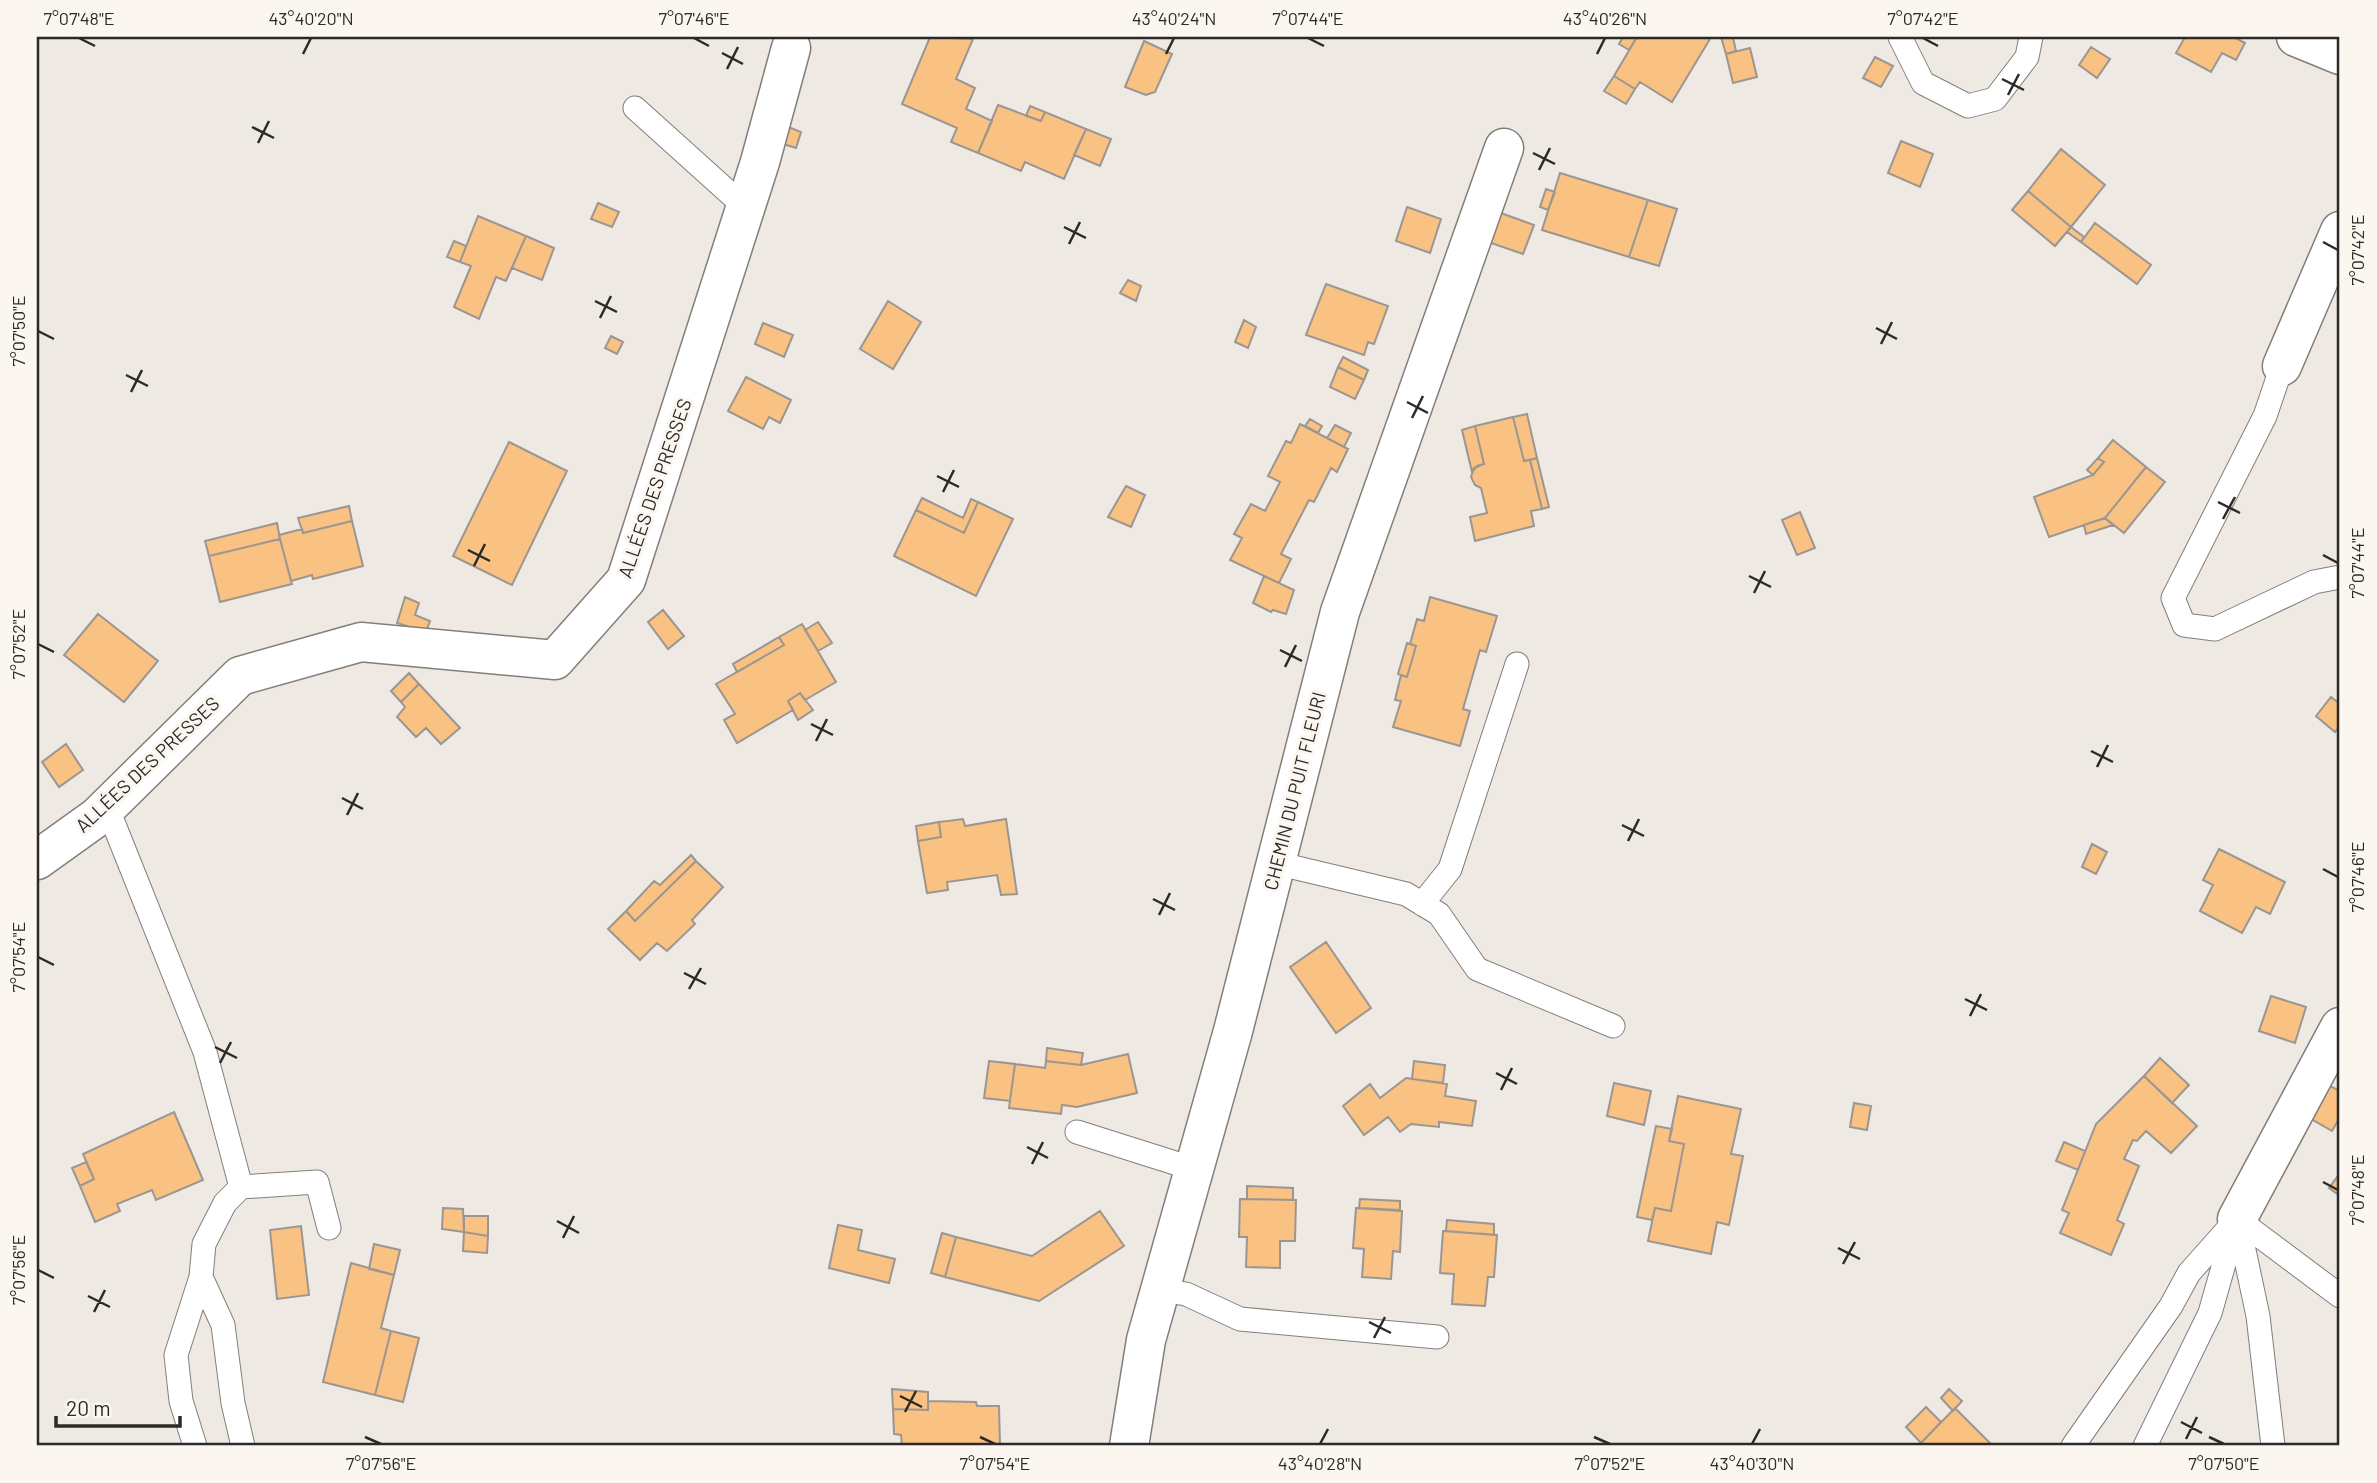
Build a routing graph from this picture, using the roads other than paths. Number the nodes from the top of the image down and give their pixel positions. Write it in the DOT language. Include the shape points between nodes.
graph roads {
  1 [pos="1900,37"];
  2 [pos="2031,37"];
  3 [pos="2296,37"];
  4 [pos="791,48"];
  5 [pos="2340,55"];
  6 [pos="635,108"];
  7 [pos="1504,148"];
  8 [pos="746,208"];
  9 [pos="2340,232"];
  10 [pos="2281,366"];
  11 [pos="2340,577"];
  12 [pos="1517,664"];
  13 [pos="107,807"];
  14 [pos="37,860"];
  15 [pos="1276,863"];
  16 [pos="1422,904"];
  17 [pos="1613,1026"];
  18 [pos="2340,1027"];
  19 [pos="1077,1132"];
  20 [pos="1194,1169"];
  21 [pos="241,1187"];
  22 [pos="2237,1219"];
  23 [pos="329,1228"];
  24 [pos="201,1277"];
  25 [pos="1160,1290"];
  26 [pos="2340,1296"];
  27 [pos="1437,1337"];
  28 [pos="195,1446"];
  29 [pos="243,1446"];
  30 [pos="1129,1446"];
  31 [pos="2074,1446"];
  32 [pos="2146,1446"];
  33 [pos="2273,1446"];
  1 -- 2 [label="lane" via="1923,83 1969,106 1995,99 2027,57"];
  3 -- 5 [label="street"];
  4 -- 8 [label="street, ALLÉES DES PRESSES"];
  6 -- 8 [label="lane"];
  7 -- 15 [label="street, CHEMIN DU PUIT FLEURI" via="1340,612"];
  8 -- 13 [label="street, ALLÉES DES PRESSES" via="626,580 555,660 360,642 240,676"];
  9 -- 10 [label="street"];
  10 -- 11 [label="lane" via="2265,416 2173,598 2184,625 2215,629 2314,582"];
  12 -- 16 [label="lane" via="1450,869"];
  13 -- 14 [label="street, ALLÉES DES PRESSES"];
  13 -- 21 [label="lane" via="205,1052"];
  15 -- 16 [label="lane" via="1406,894"];
  15 -- 20 [label="street, CHEMIN DU PUIT FLEURI"];
  16 -- 17 [label="lane" via="1439,914 1477,970"];
  18 -- 22 [label="street"];
  19 -- 20 [label="lane"];
  20 -- 25 [label="street, CHEMIN DU PUIT FLEURI"];
  21 -- 23 [label="lane" via="317,1182"];
  21 -- 24 [label="lane" via="225,1203 204,1244"];
  22 -- 26 [label="lane"];
  22 -- 31 [label="lane" via="2189,1273 2172,1306"];
  22 -- 32 [label="lane" via="2210,1312"];
  22 -- 33 [label="lane" via="2258,1316"];
  24 -- 28 [label="lane" via="176,1355 181,1401"];
  24 -- 29 [label="lane" via="223,1325"];
  25 -- 27 [label="lane" via="1186,1294 1240,1319"];
  25 -- 30 [label="street, CHEMIN DU PUIT FLEURI" via="1146,1340"];
}
